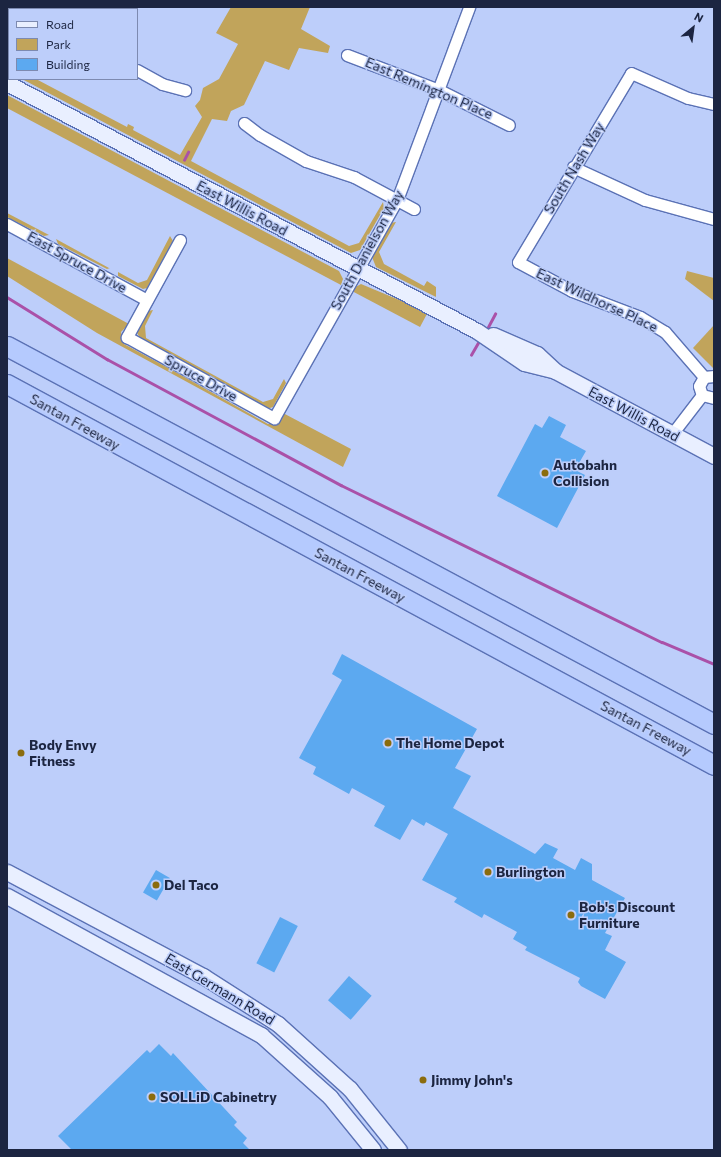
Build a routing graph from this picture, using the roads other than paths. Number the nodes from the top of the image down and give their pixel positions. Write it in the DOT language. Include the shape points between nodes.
graph roads {
  1 [pos="469,7"];
  2 [pos="347,55"];
  3 [pos="138,71"];
  4 [pos="7,84"];
  5 [pos="185,90"];
  6 [pos="439,90"];
  7 [pos="714,104"];
  8 [pos="244,123"];
  9 [pos="509,125"];
  10 [pos="573,167"];
  11 [pos="397,200"];
  12 [pos="414,209"];
  13 [pos="714,219"];
  14 [pos="7,224"];
  15 [pos="180,240"];
  16 [pos="518,262"];
  17 [pos="358,269"];
  18 [pos="147,300"];
  19 [pos="7,333"];
  20 [pos="7,346"];
  21 [pos="709,377"];
  22 [pos="7,384"];
  23 [pos="702,395"];
  24 [pos="100,396"];
  25 [pos="714,398"];
  26 [pos="274,418"];
  27 [pos="672,434"];
  28 [pos="714,456"];
  29 [pos="508,654"];
  30 [pos="622,675"];
  31 [pos="714,713"];
  32 [pos="714,724"];
  33 [pos="714,764"];
  34 [pos="714,778"];
  35 [pos="7,872"];
  36 [pos="7,896"];
  37 [pos="373,1150"];
  38 [pos="399,1150"];
  1 -- 6 [label="street, South Danielson Way"];
  2 -- 6 [label="street, East Remington Place"];
  3 -- 5 [label="street" via="162,84"];
  4 -- 17 [label="main road, East Willis Road"];
  6 -- 9 [label="street, East Remington Place"];
  6 -- 11 [label="street, South Danielson Way"];
  7 -- 10 [label="street, South Nash Way" via="688,98 631,73"];
  8 -- 11 [label="street" via="306,161 354,177"];
  10 -- 13 [label="street" via="646,200"];
  10 -- 16 [label="street, South Nash Way"];
  11 -- 12 [label="street"];
  11 -- 17 [label="street, South Danielson Way"];
  14 -- 18 [label="street, East Spruce Drive"];
  15 -- 18 [label="street"];
  16 -- 21 [label="street, East Wildhorse Place" via="572,291 640,317 665,332"];
  17 -- 26 [label="street, South Danielson Way"];
  17 -- 27 [label="main road, East Willis Road" via="477,331 537,354 555,371"];
  18 -- 26 [label="street, Spruce Drive" via="127,338"];
  19 -- 24 [label="highway" via="65,366"];
  20 -- 24 [label="highway"];
  21 -- 23 [label="street" via="699,386"];
  22 -- 29 [label="highway, Santan Freeway"];
  23 -- 25 [label="street"];
  23 -- 27 [label="street"];
  24 -- 30 [label="highway"];
  27 -- 28 [label="main road, East Willis Road"];
  29 -- 33 [label="highway, Santan Freeway"];
  29 -- 34 [label="highway" via="538,680"];
  30 -- 31 [label="highway" via="676,694"];
  30 -- 32 [label="highway"];
  35 -- 38 [label="main road, East Germann Road" via="203,976 278,1024 350,1089"];
  36 -- 37 [label="main road, East Germann Road" via="261,1035 330,1097"];
}
